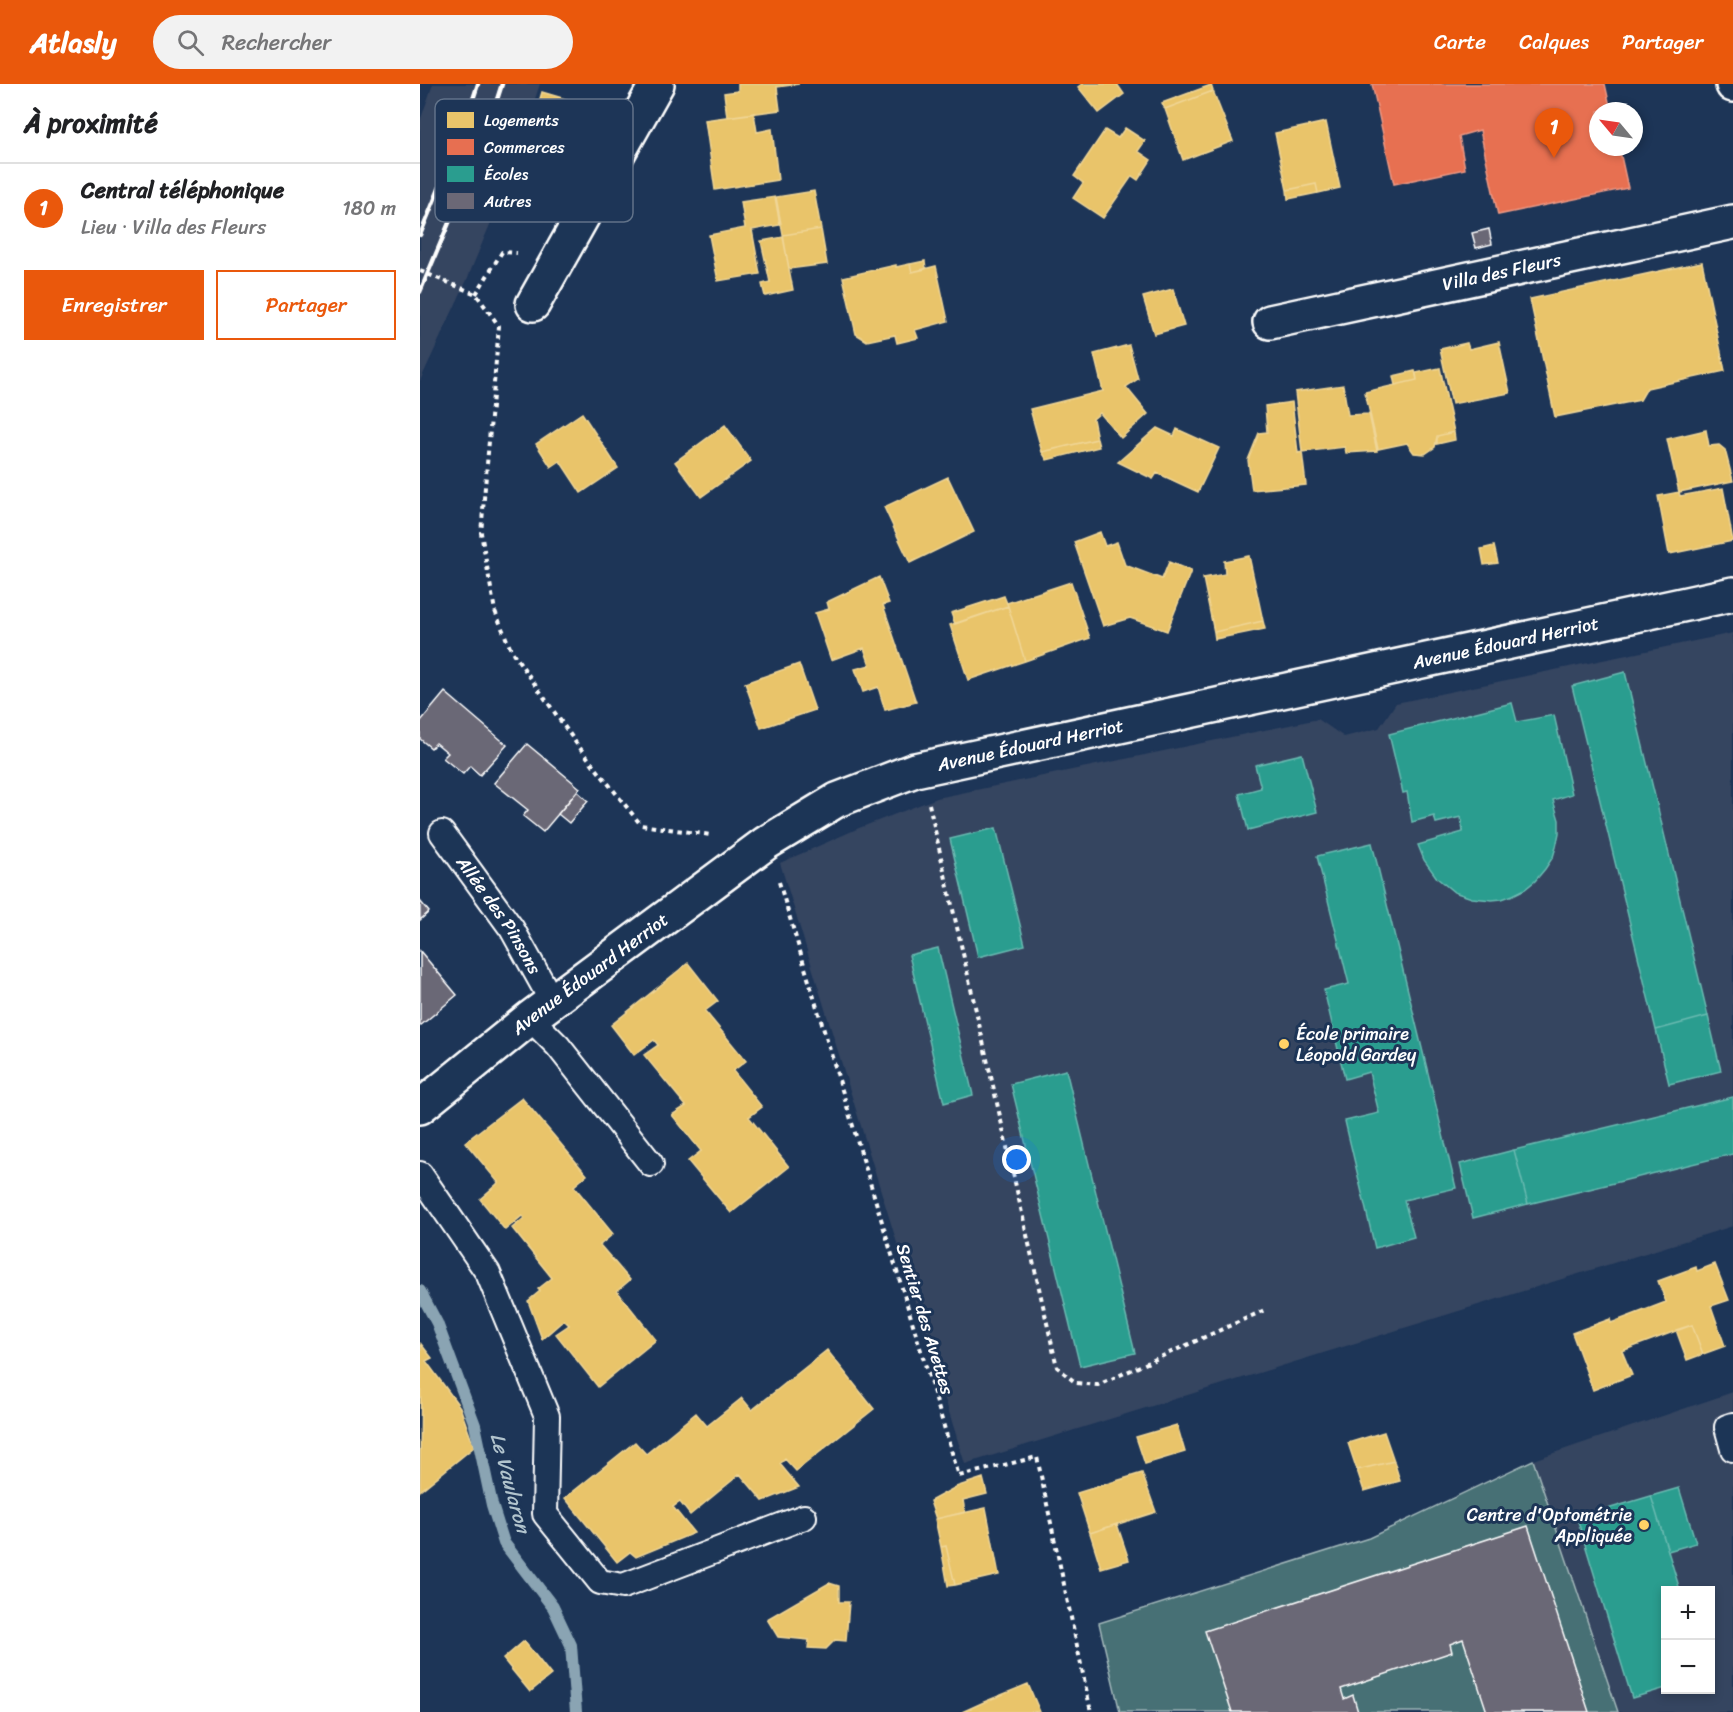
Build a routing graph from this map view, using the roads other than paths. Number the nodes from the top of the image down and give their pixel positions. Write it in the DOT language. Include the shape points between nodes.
graph roads {
  1 [pos="657,84"];
  2 [pos="633,127"];
  3 [pos="579,222"];
  4 [pos="1733,222"];
  5 [pos="533,304"];
  6 [pos="1270,322"];
  7 [pos="1733,594"];
  8 [pos="442,833"];
  9 [pos="541,1010"];
  10 [pos="420,1107"];
  11 [pos="651,1164"];
  12 [pos="420,1174"];
  13 [pos="1733,1425"];
  14 [pos="1733,1449"];
  15 [pos="804,1517"];
  1 -- 2 [label="street"];
  3 -- 5 [label="street"];
  4 -- 6 [label="street, Villa des Fleurs"];
  7 -- 9 [label="street, Avenue Édouard Herriot" via="915,770 837,800 766,843"];
  8 -- 9 [label="lane, Allée des Pinsons" via="512,928"];
  9 -- 10 [label="street, Avenue Édouard Herriot"];
  9 -- 11 [label="lane, Allée des Pinsons" via="558,1046"];
  12 -- 15 [label="lane" via="488,1273 547,1416 545,1514 600,1582 623,1586"];
  13 -- 14 [label="lane" via="1727,1427"];
}
